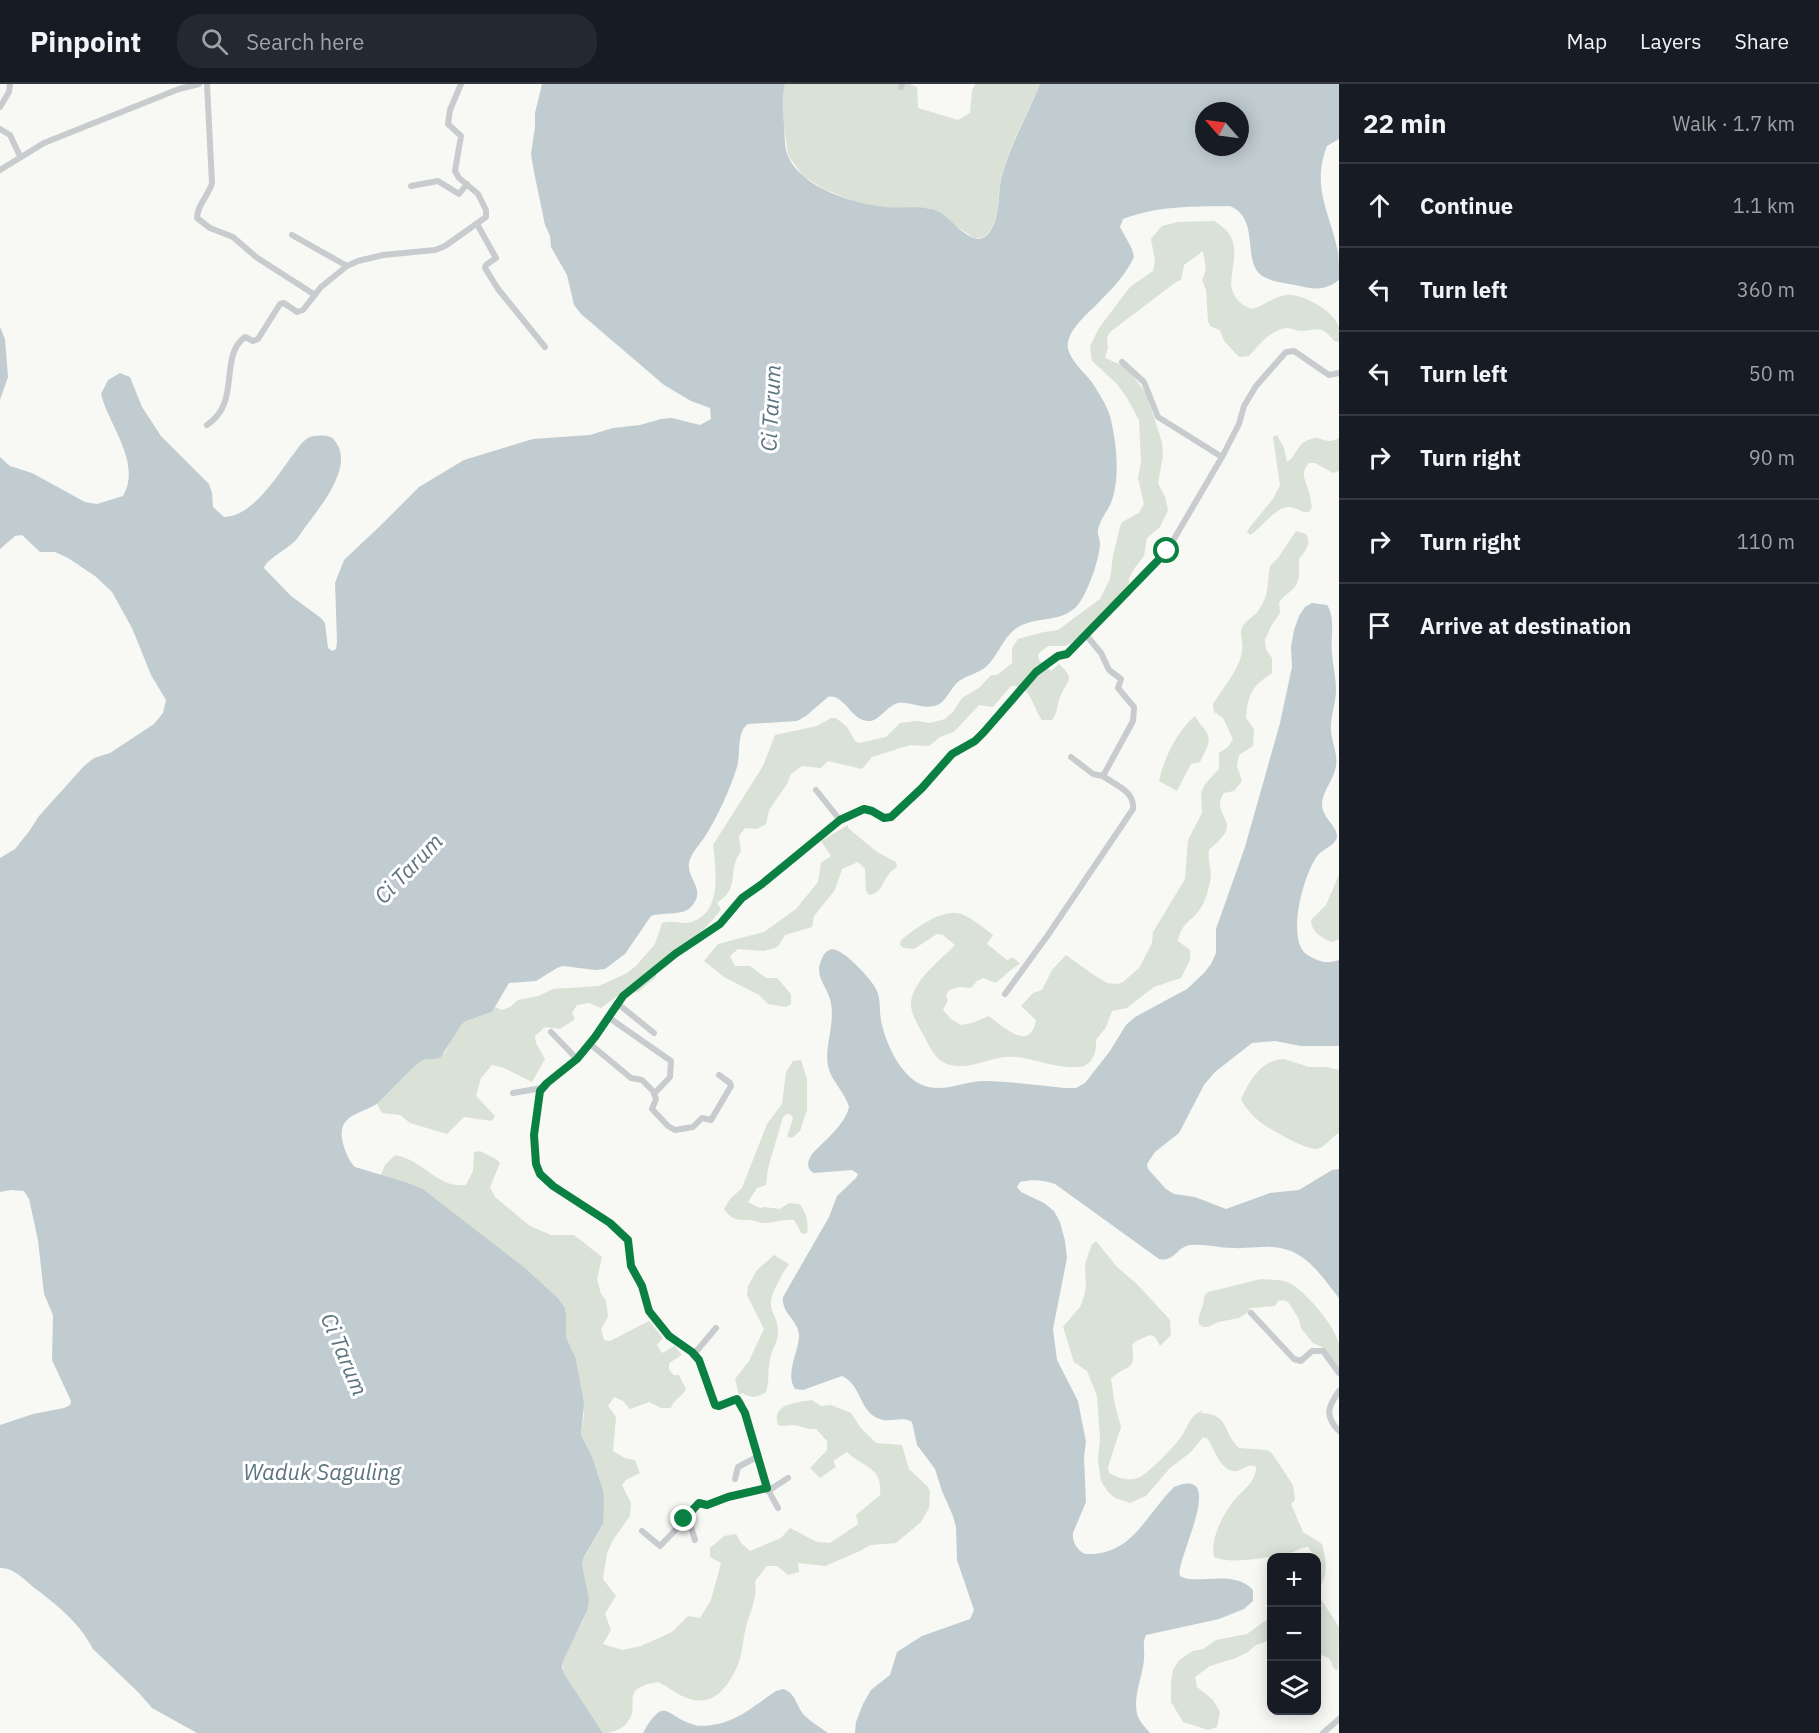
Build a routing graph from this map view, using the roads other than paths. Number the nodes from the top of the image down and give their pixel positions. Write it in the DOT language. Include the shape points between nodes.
graph roads {
  1 [pos="10,84"];
  2 [pos="199,84"];
  3 [pos="207,84"];
  4 [pos="460,84"];
  5 [pos="187,85"];
  6 [pos="0,107"];
  7 [pos="0,129"];
  8 [pos="20,156"];
  9 [pos="0,170"];
  10 [pos="467,184"];
  11 [pos="411,186"];
  12 [pos="477,224"];
  13 [pos="292,235"];
  14 [pos="347,266"];
  15 [pos="315,295"];
  16 [pos="545,347"];
  17 [pos="1122,362"];
  18 [pos="1339,373"];
  19 [pos="207,425"];
  20 [pos="1222,457"];
  21 [pos="1087,636"];
  22 [pos="1071,757"];
  23 [pos="1103,776"];
  24 [pos="816,790"];
  25 [pos="840,820"];
  26 [pos="1005,994"];
  27 [pos="617,1003"];
  28 [pos="608,1017"];
  29 [pos="551,1032"];
  30 [pos="654,1033"];
  31 [pos="590,1044"];
  32 [pos="577,1059"];
  33 [pos="719,1075"];
  34 [pos="542,1088"];
  35 [pos="513,1093"];
  36 [pos="654,1094"];
  37 [pos="1251,1313"];
  38 [pos="716,1328"];
  39 [pos="694,1354"];
  40 [pos="1339,1373"];
  41 [pos="1339,1392"];
  42 [pos="1339,1431"];
  43 [pos="757,1457"];
  44 [pos="788,1478"];
  45 [pos="735,1479"];
  46 [pos="767,1490"];
  47 [pos="778,1508"];
  48 [pos="687,1518"];
  49 [pos="642,1531"];
  50 [pos="695,1540"];
  51 [pos="1339,1719"];
  52 [pos="1323,1733"];
  1 -- 6 [label="street"];
  2 -- 5 [label="street"];
  3 -- 15 [label="street" via="212,183 197,218 233,237 256,257"];
  4 -- 10 [label="street" via="448,124 461,136 455,171"];
  5 -- 8 [label="street"];
  7 -- 8 [label="street" via="10,135"];
  8 -- 9 [label="street"];
  10 -- 11 [label="street" via="459,194 438,181"];
  10 -- 12 [label="street" via="486,210 486,217"];
  12 -- 14 [label="street" via="435,250 376,256"];
  12 -- 16 [label="street" via="496,258 485,268"];
  13 -- 14 [label="street"];
  14 -- 15 [label="street"];
  15 -- 19 [label="street" via="297,312 282,303 258,339 242,339 230,371 225,405"];
  17 -- 20 [label="street" via="1144,382 1158,417"];
  18 -- 20 [label="street" via="1329,375 1294,351 1288,351 1256,386"];
  20 -- 21 [label="street" via="1164,556"];
  21 -- 23 [label="street" via="1109,670 1121,679 1118,688 1134,709 1134,721"];
  21 -- 25 [label="street" via="1067,654 1036,672 984,732 952,754 891,817 864,809"];
  22 -- 23 [label="street" via="1093,774"];
  23 -- 26 [label="street" via="1126,791 1134,803 1133,809"];
  24 -- 25 [label="street"];
  25 -- 27 [label="street" via="742,898 720,924 675,954"];
  27 -- 28 [label="street"];
  27 -- 30 [label="street"];
  28 -- 31 [label="street"];
  28 -- 36 [label="street" via="671,1061 670,1077"];
  29 -- 32 [label="street"];
  31 -- 32 [label="street"];
  31 -- 36 [label="street" via="631,1077 642,1080"];
  32 -- 34 [label="street"];
  33 -- 36 [label="street" via="731,1086 711,1120 702,1118 688,1129 673,1129 656,1113 652,1107"];
  34 -- 35 [label="street"];
  34 -- 39 [label="street" via="534,1135 540,1174 628,1240 631,1266 649,1311 669,1336"];
  37 -- 40 [label="street" via="1294,1359 1301,1361 1312,1351 1323,1351"];
  38 -- 39 [label="street"];
  39 -- 43 [label="street" via="702,1365 715,1405 736,1399 741,1402"];
  41 -- 42 [label="street" via="1328,1411"];
  43 -- 45 [label="street" via="738,1467"];
  43 -- 46 [label="street"];
  44 -- 46 [label="street"];
  46 -- 47 [label="street"];
  46 -- 48 [label="street" via="707,1505 699,1503"];
  48 -- 49 [label="street" via="660,1546"];
  48 -- 50 [label="street"];
  51 -- 52 [label="street"];
}
